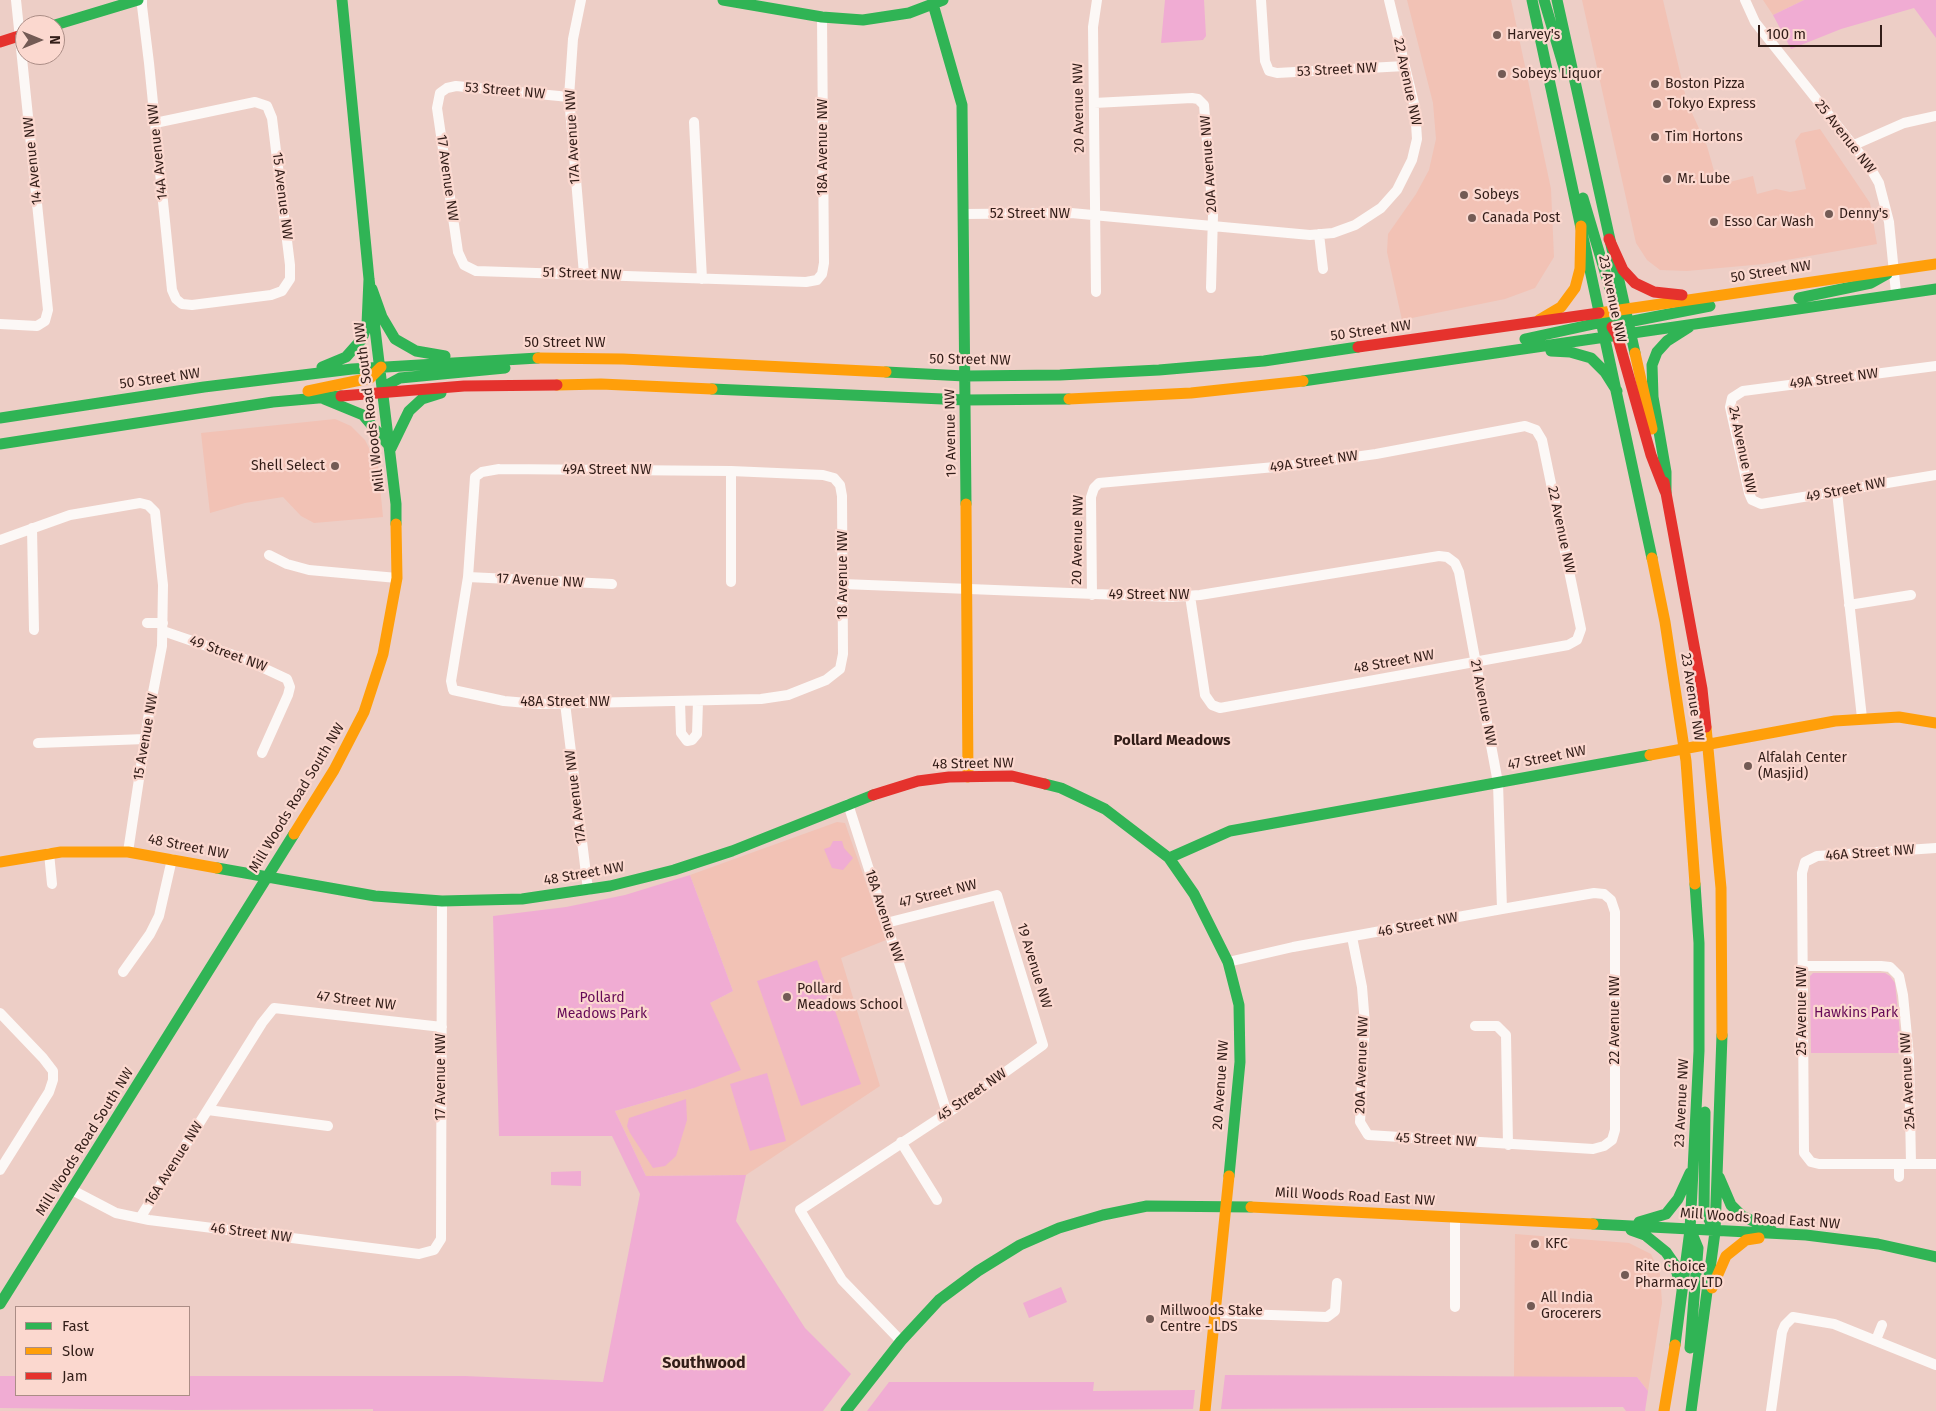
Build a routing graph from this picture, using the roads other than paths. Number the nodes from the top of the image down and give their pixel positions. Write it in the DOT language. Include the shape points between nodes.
graph roads {
  1 [pos="16,0"];
  2 [pos="138,0"];
  3 [pos="142,0"];
  4 [pos="342,0"];
  5 [pos="580,0"];
  6 [pos="723,0"];
  7 [pos="1097,0"];
  8 [pos="1261,0"];
  9 [pos="1388,0"];
  10 [pos="1532,0"];
  11 [pos="1544,0"];
  12 [pos="1558,0"];
  13 [pos="1745,0"];
  14 [pos="938,2"];
  15 [pos="19,15"];
  16 [pos="822,17"];
  17 [pos="65,22"];
  18 [pos="15,37"];
  19 [pos="0,42"];
  20 [pos="26,65"];
  21 [pos="1405,66"];
  22 [pos="442,90"];
  23 [pos="569,97"];
  24 [pos="1579,101"];
  25 [pos="1094,103"];
  26 [pos="1936,116"];
  27 [pos="694,122"];
  28 [pos="155,123"];
  29 [pos="1854,145"];
  30 [pos="1564,148"];
  31 [pos="1397,190"];
  32 [pos="964,214"];
  33 [pos="1096,215"];
  34 [pos="1212,226"];
  35 [pos="1581,226"];
  36 [pos="1319,234"];
  37 [pos="1610,239"];
  38 [pos="1936,264"];
  39 [pos="464,265"];
  40 [pos="1323,269"];
  41 [pos="1894,269"];
  42 [pos="584,274"];
  43 [pos="820,277"];
  44 [pos="369,279"];
  45 [pos="702,279"];
  46 [pos="1789,284"];
  47 [pos="1211,288"];
  48 [pos="1936,289"];
  49 [pos="1096,292"];
  50 [pos="1896,293"];
  51 [pos="1696,298"];
  52 [pos="179,302"];
  53 [pos="1743,316"];
  54 [pos="1536,322"];
  55 [pos="1615,323"];
  56 [pos="1697,323"];
  57 [pos="0,324"];
  58 [pos="1519,350"];
  59 [pos="542,358"];
  60 [pos="1455,359"];
  61 [pos="466,360"];
  62 [pos="1936,366"];
  63 [pos="381,367"];
  64 [pos="965,376"];
  65 [pos="275,379"];
  66 [pos="464,386"];
  67 [pos="1617,391"];
  68 [pos="384,392"];
  69 [pos="1734,396"];
  70 [pos="319,397"];
  71 [pos="966,400"];
  72 [pos="273,402"];
  73 [pos="60,409"];
  74 [pos="0,418"];
  75 [pos="0,428"];
  76 [pos="1532,428"];
  77 [pos="0,444"];
  78 [pos="391,448"];
  79 [pos="731,471"];
  80 [pos="1936,475"];
  81 [pos="837,481"];
  82 [pos="1096,485"];
  83 [pos="1837,492"];
  84 [pos="1666,494"];
  85 [pos="1757,503"];
  86 [pos="32,528"];
  87 [pos="0,540"];
  88 [pos="269,555"];
  89 [pos="1451,559"];
  90 [pos="468,577"];
  91 [pos="397,578"];
  92 [pos="731,582"];
  93 [pos="612,584"];
  94 [pos="843,584"];
  95 [pos="968,589"];
  96 [pos="1092,595"];
  97 [pos="1911,595"];
  98 [pos="1190,596"];
  99 [pos="1849,605"];
  100 [pos="146,623"];
  101 [pos="163,627"];
  102 [pos="34,630"];
  103 [pos="1580,636"];
  104 [pos="1476,662"];
  105 [pos="840,669"];
  106 [pos="680,701"];
  107 [pos="698,701"];
  108 [pos="565,703"];
  109 [pos="1862,718"];
  110 [pos="1936,723"];
  111 [pos="145,740"];
  112 [pos="38,743"];
  113 [pos="1709,744"];
  114 [pos="1685,748"];
  115 [pos="262,753"];
  116 [pos="968,776"];
  117 [pos="1498,783"];
  118 [pos="848,804"];
  119 [pos="1105,809"];
  120 [pos="1936,848"];
  121 [pos="128,852"];
  122 [pos="48,853"];
  123 [pos="1169,858"];
  124 [pos="172,859"];
  125 [pos="0,862"];
  126 [pos="1805,862"];
  127 [pos="268,878"];
  128 [pos="52,884"];
  129 [pos="588,890"];
  130 [pos="997,895"];
  131 [pos="1608,896"];
  132 [pos="442,901"];
  133 [pos="1502,909"];
  134 [pos="886,923"];
  135 [pos="1352,937"];
  136 [pos="1228,962"];
  137 [pos="1802,966"];
  138 [pos="123,972"];
  139 [pos="269,1013"];
  140 [pos="0,1014"];
  141 [pos="1475,1026"];
  142 [pos="442,1027"];
  143 [pos="1043,1045"];
  144 [pos="1700,1051"];
  145 [pos="208,1110"];
  146 [pos="947,1113"];
  147 [pos="328,1126"];
  148 [pos="1364,1132"];
  149 [pos="900,1142"];
  150 [pos="1608,1144"];
  151 [pos="1508,1145"];
  152 [pos="1899,1164"];
  153 [pos="1911,1164"];
  154 [pos="1936,1164"];
  155 [pos="1694,1165"];
  156 [pos="1718,1165"];
  157 [pos="0,1169"];
  158 [pos="1899,1177"];
  159 [pos="72,1190"];
  160 [pos="937,1200"];
  161 [pos="1227,1205"];
  162 [pos="1455,1217"];
  163 [pos="140,1218"];
  164 [pos="1616,1225"];
  165 [pos="1690,1230"];
  166 [pos="1715,1232"];
  167 [pos="1786,1234"];
  168 [pos="434,1250"];
  169 [pos="1936,1256"];
  170 [pos="1337,1283"];
  171 [pos="1682,1296"];
  172 [pos="0,1304"];
  173 [pos="1455,1307"];
  174 [pos="1704,1309"];
  175 [pos="1215,1313"];
  176 [pos="1882,1325"];
  177 [pos="901,1340"];
  178 [pos="1876,1340"];
  179 [pos="1936,1365"];
  180 [pos="846,1411"];
  181 [pos="1205,1411"];
  182 [pos="1664,1411"];
  183 [pos="1691,1411"];
  184 [pos="1771,1411"];
  1 -- 15 [label="street, 14 Avenue NW"];
  2 -- 17 [label="main road"];
  3 -- 28 [label="street, 14A Avenue NW"];
  4 -- 44 [label="main road, Mill Woods Road South NW"];
  5 -- 23 [label="street, 17A Avenue NW"];
  6 -- 16 [label="main road"];
  7 -- 25 [label="street, 20 Avenue NW" via="1093,27"];
  8 -- 21 [label="street, 53 Street NW" via="1265,61 1270,71"];
  9 -- 21 [label="street, 22 Avenue NW"];
  10 -- 30 [label="main road, 23 Avenue NW"];
  11 -- 24 [label="main road" via="1562,65"];
  12 -- 24 [label="main road, 23 Avenue NW"];
  13 -- 29 [label="street, 25 Avenue NW" via="1755,22"];
  14 -- 16 [label="main road" via="880,18 849,20"];
  14 -- 32 [label="main road, 19 Avenue NW" via="962,105"];
  16 -- 43 [label="street, 18A Avenue NW" via="824,263"];
  18 -- 19 [label="main road"];
  20 -- 57 [label="street, 14 Avenue NW" via="47,303 45,321 37,326"];
  21 -- 31 [label="street, 22 Avenue NW" via="1418,130 1412,160"];
  22 -- 23 [label="street, 53 Street NW" via="456,86"];
  22 -- 39 [label="street, 17 Avenue NW" via="438,108 458,252"];
  23 -- 42 [label="street, 17A Avenue NW"];
  24 -- 37 [label="main road, 23 Avenue NW"];
  25 -- 33 [label="street, 20 Avenue NW"];
  25 -- 34 [label="street, 20A Avenue NW" via="1192,98 1202,102 1206,111"];
  26 -- 29 [label="street" via="1904,122"];
  27 -- 45 [label="street"];
  28 -- 52 [label="street, 14A Avenue NW" via="172,290"];
  28 -- 52 [label="street, 15 Avenue NW" via="255,102 267,106 272,118 290,279 285,287 271,295 192,306"];
  29 -- 41 [label="street, 25 Avenue NW" via="1879,183 1886,202"];
  30 -- 35 [label="main road, 23 Avenue NW"];
  30 -- 55 [label="main road" via="1576,172"];
  31 -- 36 [label="street, 52 Street NW" via="1381,208 1363,220 1340,231"];
  32 -- 33 [label="street, 52 Street NW"];
  32 -- 64 [label="main road, 19 Avenue NW"];
  33 -- 34 [label="street, 52 Street NW"];
  33 -- 49 [label="street"];
  34 -- 36 [label="street, 52 Street NW"];
  34 -- 47 [label="street"];
  35 -- 54 [label="main road" via="1580,269 1575,288 1561,306"];
  35 -- 55 [label="main road, 23 Avenue NW"];
  36 -- 40 [label="street"];
  37 -- 51 [label="main road" via="1623,270 1636,283 1654,292"];
  37 -- 55 [label="main road, 23 Avenue NW"];
  38 -- 41 [label="main road, 50 Street NW"];
  39 -- 42 [label="street, 51 Street NW" via="476,271"];
  41 -- 46 [label="main road, 50 Street NW"];
  41 -- 50 [label="street, 25 Avenue NW"];
  41 -- 53 [label="main road" via="1870,283 1792,299"];
  42 -- 45 [label="street, 51 Street NW"];
  43 -- 45 [label="street, 51 Street NW" via="806,282"];
  44 -- 61 [label="main road" via="382,316 395,340 416,351"];
  44 -- 63 [label="main road, Mill Woods Road South NW"];
  44 -- 65 [label="main road" via="367,324 362,339 351,353 326,366"];
  46 -- 51 [label="main road, 50 Street NW"];
  46 -- 55 [label="main road" via="1727,303"];
  48 -- 50 [label="main road, 50 Street NW"];
  50 -- 53 [label="main road, 50 Street NW"];
  51 -- 55 [label="main road, 50 Street NW"];
  53 -- 56 [label="main road, 50 Street NW"];
  54 -- 55 [label="main road, 50 Street NW"];
  54 -- 64 [label="main road, 50 Street NW" via="1264,362 1106,374"];
  55 -- 56 [label="main road, 50 Street NW"];
  55 -- 58 [label="main road, 50 Street NW"];
  55 -- 60 [label="main road" via="1492,346"];
  55 -- 67 [label="main road, 23 Avenue NW"];
  55 -- 84 [label="main road, 23 Avenue NW"];
  56 -- 84 [label="main road" via="1666,341 1652,365 1653,398 1666,472"];
  58 -- 60 [label="main road, 50 Street NW"];
  58 -- 67 [label="main road" via="1561,351 1591,358"];
  59 -- 61 [label="main road, 50 Street NW"];
  59 -- 64 [label="main road, 50 Street NW"];
  59 -- 68 [label="main road" via="524,366 400,378 391,382"];
  60 -- 71 [label="main road, 50 Street NW" via="1190,393 1056,400"];
  61 -- 63 [label="main road, 50 Street NW"];
  62 -- 69 [label="street, 49A Street NW" via="1743,391"];
  63 -- 65 [label="main road, 50 Street NW"];
  63 -- 68 [label="main road, Mill Woods Road South NW"];
  63 -- 72 [label="main road" via="370,378 331,385"];
  64 -- 71 [label="main road, 19 Avenue NW"];
  65 -- 73 [label="main road, 50 Street NW"];
  66 -- 68 [label="main road, 50 Street NW"];
  66 -- 71 [label="main road, 50 Street NW" via="601,384"];
  66 -- 78 [label="main road" via="427,397 413,406"];
  67 -- 114 [label="main road, 23 Avenue NW" via="1665,622"];
  68 -- 70 [label="main road, 50 Street NW"];
  68 -- 78 [label="main road, Mill Woods Road South NW"];
  69 -- 85 [label="street, 24 Avenue NW" via="1730,406 1734,429 1749,493"];
  70 -- 72 [label="main road, 50 Street NW"];
  70 -- 78 [label="main road" via="363,415"];
  71 -- 95 [label="main road, 19 Avenue NW"];
  72 -- 77 [label="main road, 50 Street NW"];
  73 -- 74 [label="main road, 50 Street NW"];
  73 -- 75 [label="main road" via="30,422"];
  76 -- 82 [label="street, 49A Street NW" via="1520,426 1376,454 1297,465 1107,481"];
  76 -- 103 [label="street, 22 Avenue NW" via="1542,440 1580,620"];
  78 -- 91 [label="main road, Mill Woods Road South NW"];
  79 -- 81 [label="street, 49A Street NW" via="823,475"];
  79 -- 90 [label="street, 49A Street NW" via="499,469 482,472 475,477"];
  79 -- 92 [label="street"];
  80 -- 83 [label="street, 49 Street NW"];
  81 -- 94 [label="street, 18 Avenue NW" via="842,496"];
  82 -- 96 [label="street, 20 Avenue NW" via="1091,497"];
  83 -- 85 [label="street, 49 Street NW" via="1769,504"];
  83 -- 99 [label="street"];
  84 -- 113 [label="main road, 23 Avenue NW"];
  86 -- 87 [label="street"];
  86 -- 101 [label="street, 15 Avenue NW" via="70,515 135,504 150,507 157,518"];
  86 -- 102 [label="street"];
  88 -- 91 [label="street" via="309,570"];
  89 -- 98 [label="street, 49 Street NW" via="1439,556"];
  89 -- 104 [label="street, 21 Avenue NW" via="1459,572"];
  90 -- 93 [label="street, 17 Avenue NW"];
  90 -- 108 [label="street, 48A Street NW" via="452,687 457,691 504,701"];
  91 -- 127 [label="main road, Mill Woods Road South NW" via="383,654 361,719"];
  94 -- 95 [label="street, 49 Street NW"];
  94 -- 105 [label="street, 18 Avenue NW"];
  95 -- 96 [label="street, 49 Street NW"];
  95 -- 116 [label="main road, 19 Avenue NW"];
  96 -- 98 [label="street, 49 Street NW"];
  97 -- 99 [label="street"];
  98 -- 104 [label="street, 48 Street NW" via="1205,695 1212,705 1225,708"];
  99 -- 109 [label="street"];
  100 -- 101 [label="street"];
  101 -- 111 [label="street, 15 Avenue NW"];
  101 -- 115 [label="street, 49 Street NW" via="267,668 289,682 288,695"];
  103 -- 104 [label="street, 48 Street NW" via="1568,645"];
  104 -- 117 [label="street, 21 Avenue NW"];
  105 -- 107 [label="street, 48A Street NW" via="826,680 779,697"];
  106 -- 107 [label="street, 48A Street NW"];
  106 -- 107 [label="street" via="681,733 687,741 696,737"];
  106 -- 108 [label="street, 48A Street NW"];
  108 -- 129 [label="street, 17A Avenue NW"];
  109 -- 110 [label="main road, 47 Street NW"];
  109 -- 113 [label="main road, 47 Street NW"];
  111 -- 112 [label="street"];
  111 -- 121 [label="street, 15 Avenue NW"];
  113 -- 114 [label="main road, 47 Street NW"];
  113 -- 156 [label="main road, 23 Avenue NW" via="1722,898 1724,996"];
  114 -- 117 [label="main road, 47 Street NW"];
  114 -- 144 [label="main road, 23 Avenue NW" via="1697,898"];
  116 -- 118 [label="main road, 48 Street NW" via="908,783"];
  116 -- 119 [label="main road, 48 Street NW" via="1012,776 1061,788"];
  117 -- 123 [label="main road, 47 Street NW" via="1230,831"];
  117 -- 133 [label="street, 21 Avenue NW"];
  118 -- 129 [label="main road, 48 Street NW" via="713,857 650,877"];
  118 -- 134 [label="street, 18A Avenue NW"];
  119 -- 123 [label="main road, 20 Avenue NW"];
  120 -- 126 [label="street, 46A Street NW" via="1817,856"];
  121 -- 122 [label="main road, 48 Street NW"];
  121 -- 124 [label="main road, 48 Street NW"];
  122 -- 125 [label="main road, 48 Street NW"];
  122 -- 128 [label="street"];
  123 -- 136 [label="main road, 20 Avenue NW" via="1194,894"];
  124 -- 127 [label="main road, 48 Street NW"];
  124 -- 138 [label="street" via="159,916"];
  126 -- 137 [label="street, 25 Avenue NW" via="1802,873"];
  127 -- 132 [label="main road, 48 Street NW" via="375,896"];
  127 -- 159 [label="main road, Mill Woods Road South NW"];
  129 -- 132 [label="main road, 48 Street NW" via="522,899"];
  130 -- 134 [label="street, 47 Street NW"];
  130 -- 143 [label="street, 19 Avenue NW"];
  131 -- 133 [label="street, 46 Street NW" via="1594,893"];
  131 -- 150 [label="street, 22 Avenue NW" via="1614,908 1615,942 1615,1130"];
  132 -- 142 [label="street, 17 Avenue NW"];
  133 -- 135 [label="street, 46 Street NW"];
  134 -- 146 [label="street, 18A Avenue NW"];
  135 -- 136 [label="street, 46 Street NW"];
  135 -- 148 [label="street, 20A Avenue NW" via="1362,987 1365,1024 1360,1115"];
  136 -- 161 [label="main road, 20 Avenue NW" via="1239,1005 1240,1062"];
  137 -- 152 [label="street, 25 Avenue NW" via="1803,1148 1808,1159 1818,1164"];
  137 -- 153 [label="street, 25A Avenue NW" via="1881,966 1895,971 1902,981 1910,1075"];
  139 -- 142 [label="street, 47 Street NW" via="282,1007"];
  139 -- 145 [label="street, 16A Avenue NW"];
  140 -- 157 [label="street" via="43,1058 52,1071 53,1080 49,1092"];
  141 -- 151 [label="street" via="1497,1026 1506,1035"];
  142 -- 168 [label="street, 17 Avenue NW" via="441,1239"];
  143 -- 146 [label="street, 45 Street NW"];
  144 -- 155 [label="main road, 23 Avenue NW"];
  144 -- 166 [label="main road" via="1705,1112 1704,1209"];
  145 -- 147 [label="street, 16A Avenue NW"];
  145 -- 163 [label="street, 16A Avenue NW"];
  146 -- 149 [label="street, 45 Street NW"];
  148 -- 151 [label="street, 45 Street NW" via="1373,1137"];
  149 -- 160 [label="street"];
  149 -- 177 [label="street, 45 Street NW" via="800,1210 842,1280"];
  150 -- 151 [label="street, 45 Street NW" via="1593,1149"];
  152 -- 153 [label="street"];
  152 -- 158 [label="street"];
  153 -- 154 [label="street"];
  155 -- 164 [label="main road" via="1666,1214 1655,1219"];
  155 -- 165 [label="main road, 23 Avenue NW"];
  156 -- 166 [label="main road, 23 Avenue NW"];
  156 -- 167 [label="main road" via="1731,1205 1757,1224"];
  159 -- 163 [label="street, 46 Street NW" via="108,1210"];
  159 -- 172 [label="main road, Mill Woods Road South NW"];
  161 -- 162 [label="main road, Mill Woods Road East NW"];
  161 -- 175 [label="main road, 20 Avenue NW"];
  161 -- 177 [label="main road, Mill Woods Road East NW" via="1147,1206 1089,1218 1040,1236 1000,1256 958,1285"];
  162 -- 164 [label="main road, Mill Woods Road East NW"];
  162 -- 173 [label="street"];
  163 -- 168 [label="street, 46 Street NW" via="419,1254"];
  164 -- 165 [label="main road, Mill Woods Road East NW"];
  164 -- 171 [label="main road" via="1645,1235 1659,1244 1675,1265"];
  165 -- 166 [label="main road, Mill Woods Road East NW"];
  165 -- 171 [label="main road, 23 Avenue NW"];
  165 -- 183 [label="main road" via="1698,1248 1690,1353"];
  166 -- 167 [label="main road, Mill Woods Road East NW"];
  166 -- 174 [label="main road, 23 Avenue NW"];
  167 -- 169 [label="main road, Mill Woods Road East NW" via="1878,1244"];
  167 -- 174 [label="main road" via="1746,1240 1726,1256"];
  170 -- 175 [label="street" via="1334,1311 1327,1317"];
  171 -- 182 [label="main road, 23 Avenue NW"];
  174 -- 183 [label="main road, 23 Avenue NW"];
  175 -- 181 [label="main road, 20 Avenue NW"];
  176 -- 178 [label="street"];
  177 -- 180 [label="main road, Mill Woods Road East NW"];
  178 -- 179 [label="street"];
  178 -- 184 [label="street" via="1822,1320 1800,1317 1788,1320 1782,1332"];
}
